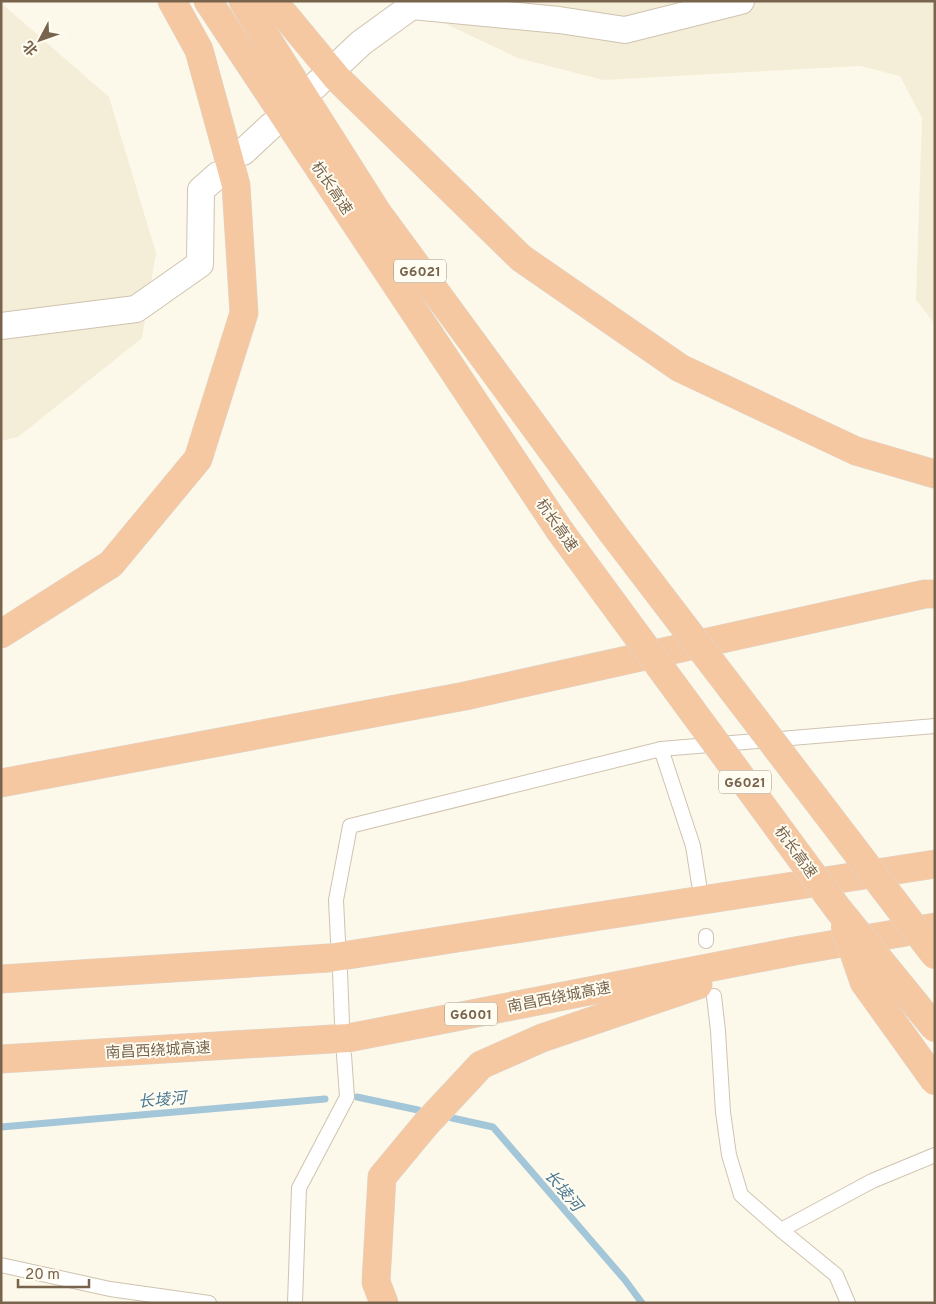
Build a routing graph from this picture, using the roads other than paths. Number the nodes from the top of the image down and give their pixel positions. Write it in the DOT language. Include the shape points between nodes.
graph roads {
  1 [pos="172,1"];
  2 [pos="208,1"];
  3 [pos="243,1"];
  4 [pos="273,1"];
  5 [pos="741,1"];
  6 [pos="343,60"];
  7 [pos="272,126"];
  8 [pos="242,152"];
  9 [pos="218,175"];
  10 [pos="1,326"];
  11 [pos="935,474"];
  12 [pos="935,594"];
  13 [pos="1,634"];
  14 [pos="935,726"];
  15 [pos="660,749"];
  16 [pos="1,783"];
  17 [pos="935,864"];
  18 [pos="699,884"];
  19 [pos="838,909"];
  20 [pos="935,927"];
  21 [pos="338,941"];
  22 [pos="795,951"];
  23 [pos="935,955"];
  24 [pos="340,972"];
  25 [pos="1,979"];
  26 [pos="714,996"];
  27 [pos="342,1023"];
  28 [pos="935,1028"];
  29 [pos="344,1054"];
  30 [pos="1,1059"];
  31 [pos="935,1081"];
  32 [pos="935,1155"];
  33 [pos="781,1230"];
  34 [pos="1,1265"];
  35 [pos="209,1303"];
  36 [pos="295,1303"];
  37 [pos="384,1303"];
  38 [pos="848,1303"];
  1 -- 13 [label="highway" via="199,50 236,185 244,313 198,459 111,564"];
  2 -- 19 [label="highway, 杭长高速 / G6021, bridge" via="560,531"];
  3 -- 23 [label="highway, 杭长高速 / G6021, bridge" via="377,212 611,531"];
  4 -- 11 [label="highway" via="337,78 521,258 680,368 856,451"];
  5 -- 6 [label="street" via="626,30 412,6"];
  7 -- 8 [label="street"];
  9 -- 10 [label="street" via="200,190 200,264 136,309"];
  12 -- 16 [label="highway" via="465,696"];
  14 -- 15 [label="lane"];
  15 -- 18 [label="lane" via="693,846"];
  15 -- 21 [label="lane" via="350,826 336,900"];
  17 -- 25 [label="highway" via="329,958"];
  19 -- 28 [label="highway, 杭长高速 / G6021, bridge"];
  19 -- 31 [label="highway, bridge" via="864,982"];
  20 -- 22 [label="highway, 南昌西绕城高速 / G6001"];
  22 -- 30 [label="highway, 南昌西绕城高速 / G6001" via="348,1038"];
  22 -- 37 [label="highway" via="542,1038 481,1065 382,1178 376,1282"];
  24 -- 27 [label="lane"];
  26 -- 33 [label="lane" via="722,1112 729,1155 741,1195"];
  29 -- 36 [label="lane" via="347,1097 299,1188"];
  32 -- 33 [label="lane" via="872,1181"];
  33 -- 38 [label="lane" via="836,1275"];
  34 -- 35 [label="lane" via="110,1289"];
}
